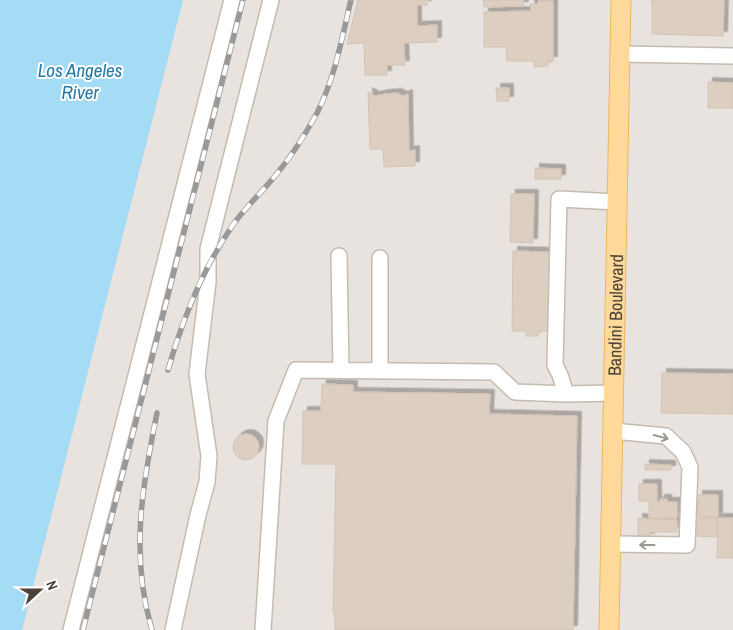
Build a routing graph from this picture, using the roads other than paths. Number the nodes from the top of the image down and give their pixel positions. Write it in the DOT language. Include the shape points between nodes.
graph roads {
  1 [pos="232,0"];
  2 [pos="271,0"];
  3 [pos="621,0"];
  4 [pos="620,54"];
  5 [pos="733,56"];
  6 [pos="617,202"];
  7 [pos="338,256"];
  8 [pos="380,258"];
  9 [pos="341,370"];
  10 [pos="380,371"];
  11 [pos="614,393"];
  12 [pos="566,394"];
  13 [pos="613,431"];
  14 [pos="610,544"];
  15 [pos="71,630"];
  16 [pos="173,630"];
  17 [pos="262,630"];
  18 [pos="609,630"];
  1 -- 15 [label="street"];
  2 -- 16 [label="street" via="208,249 208,282 197,374 209,456 208,482"];
  3 -- 4 [label="main road, Bandini Boulevard"];
  4 -- 5 [label="street"];
  4 -- 6 [label="main road, Bandini Boulevard"];
  6 -- 11 [label="main road, Bandini Boulevard"];
  6 -- 12 [label="street" via="558,199 555,365"];
  7 -- 9 [label="street"];
  8 -- 10 [label="street"];
  9 -- 10 [label="street"];
  9 -- 17 [label="street" via="296,370 276,421"];
  10 -- 12 [label="street" via="494,372 515,392"];
  11 -- 12 [label="street"];
  11 -- 13 [label="main road, Bandini Boulevard"];
  13 -- 14 [label="main road, Bandini Boulevard"];
  13 -- 14 [label="street, one-way" via="666,436 686,458 690,482 687,545"];
  14 -- 18 [label="main road, Bandini Boulevard"];
}
